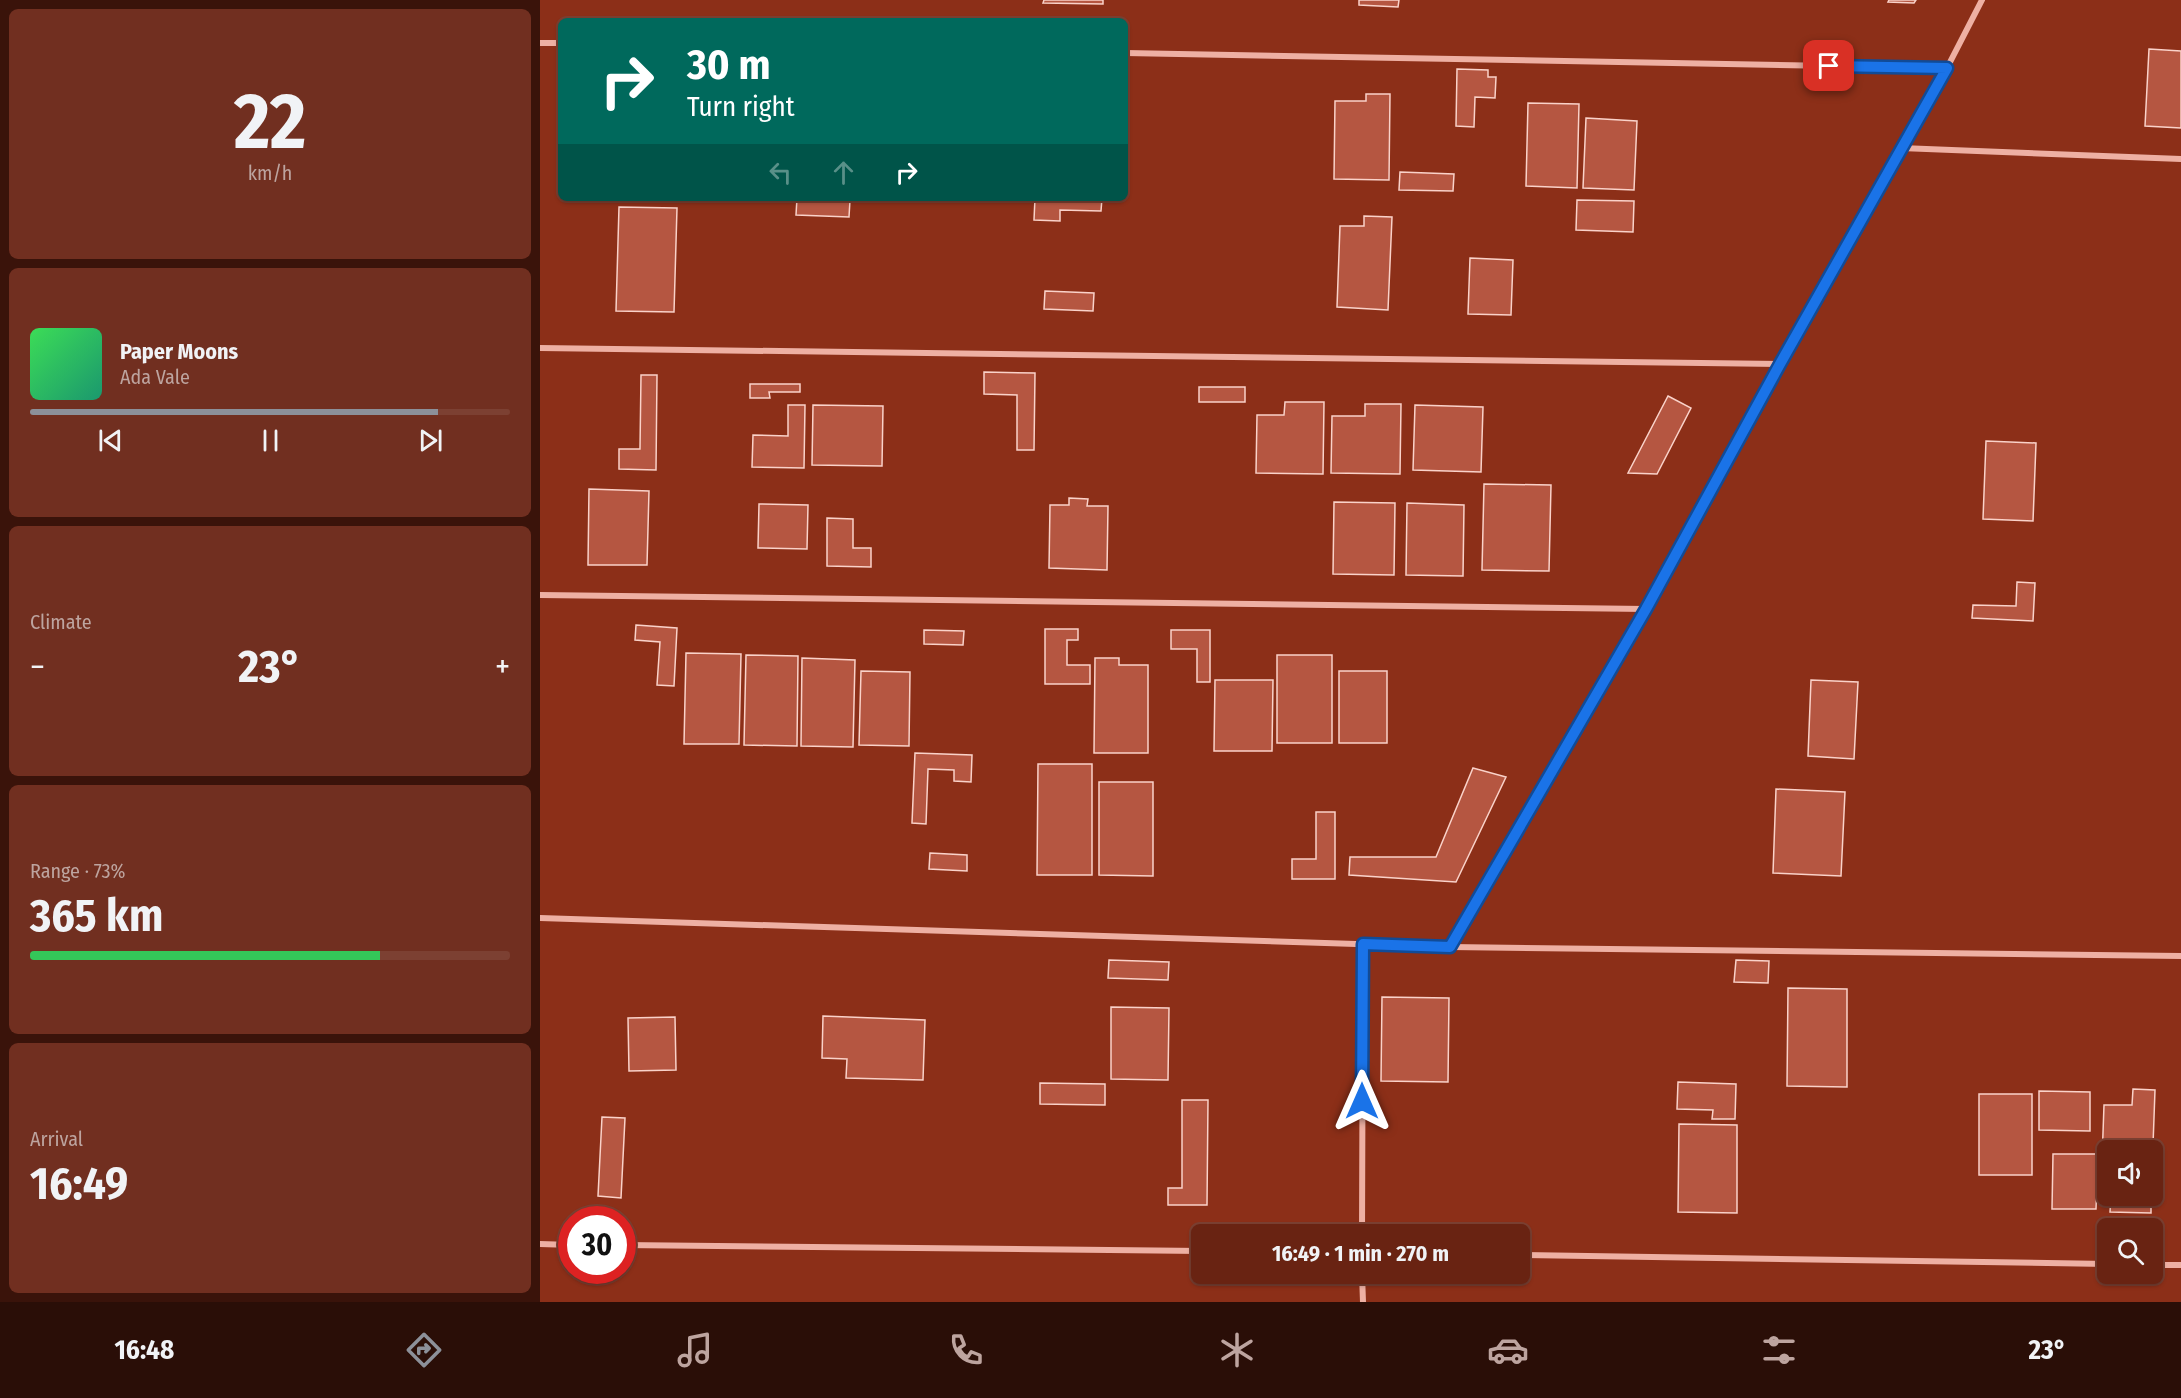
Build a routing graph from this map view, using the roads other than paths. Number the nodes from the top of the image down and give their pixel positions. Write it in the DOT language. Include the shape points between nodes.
graph roads {
  1 [pos="1982,0"];
  2 [pos="540,43"];
  3 [pos="558,43"];
  4 [pos="1128,53"];
  5 [pos="1947,68"];
  6 [pos="1901,148"];
  7 [pos="2181,159"];
  8 [pos="540,348"];
  9 [pos="1780,364"];
  10 [pos="540,595"];
  11 [pos="1646,609"];
  12 [pos="540,918"];
  13 [pos="1363,944"];
  14 [pos="1450,947"];
  15 [pos="2181,956"];
  16 [pos="1362,1224"];
  17 [pos="540,1245"];
  18 [pos="558,1245"];
  19 [pos="636,1245"];
  20 [pos="1191,1251"];
  21 [pos="1530,1255"];
  22 [pos="2097,1264"];
  23 [pos="2163,1265"];
  24 [pos="2181,1265"];
  25 [pos="1362,1284"];
  26 [pos="1363,1302"];
  1 -- 5 [label="street"];
  2 -- 3 [label="street"];
  4 -- 5 [label="street"];
  5 -- 6 [label="street"];
  6 -- 7 [label="street"];
  6 -- 9 [label="street"];
  8 -- 9 [label="street"];
  9 -- 11 [label="street"];
  10 -- 11 [label="street"];
  11 -- 14 [label="street"];
  12 -- 13 [label="street"];
  13 -- 14 [label="street"];
  13 -- 16 [label="street"];
  14 -- 15 [label="street"];
  17 -- 18 [label="street"];
  19 -- 20 [label="street"];
  21 -- 22 [label="street"];
  23 -- 24 [label="street"];
  25 -- 26 [label="street"];
}
